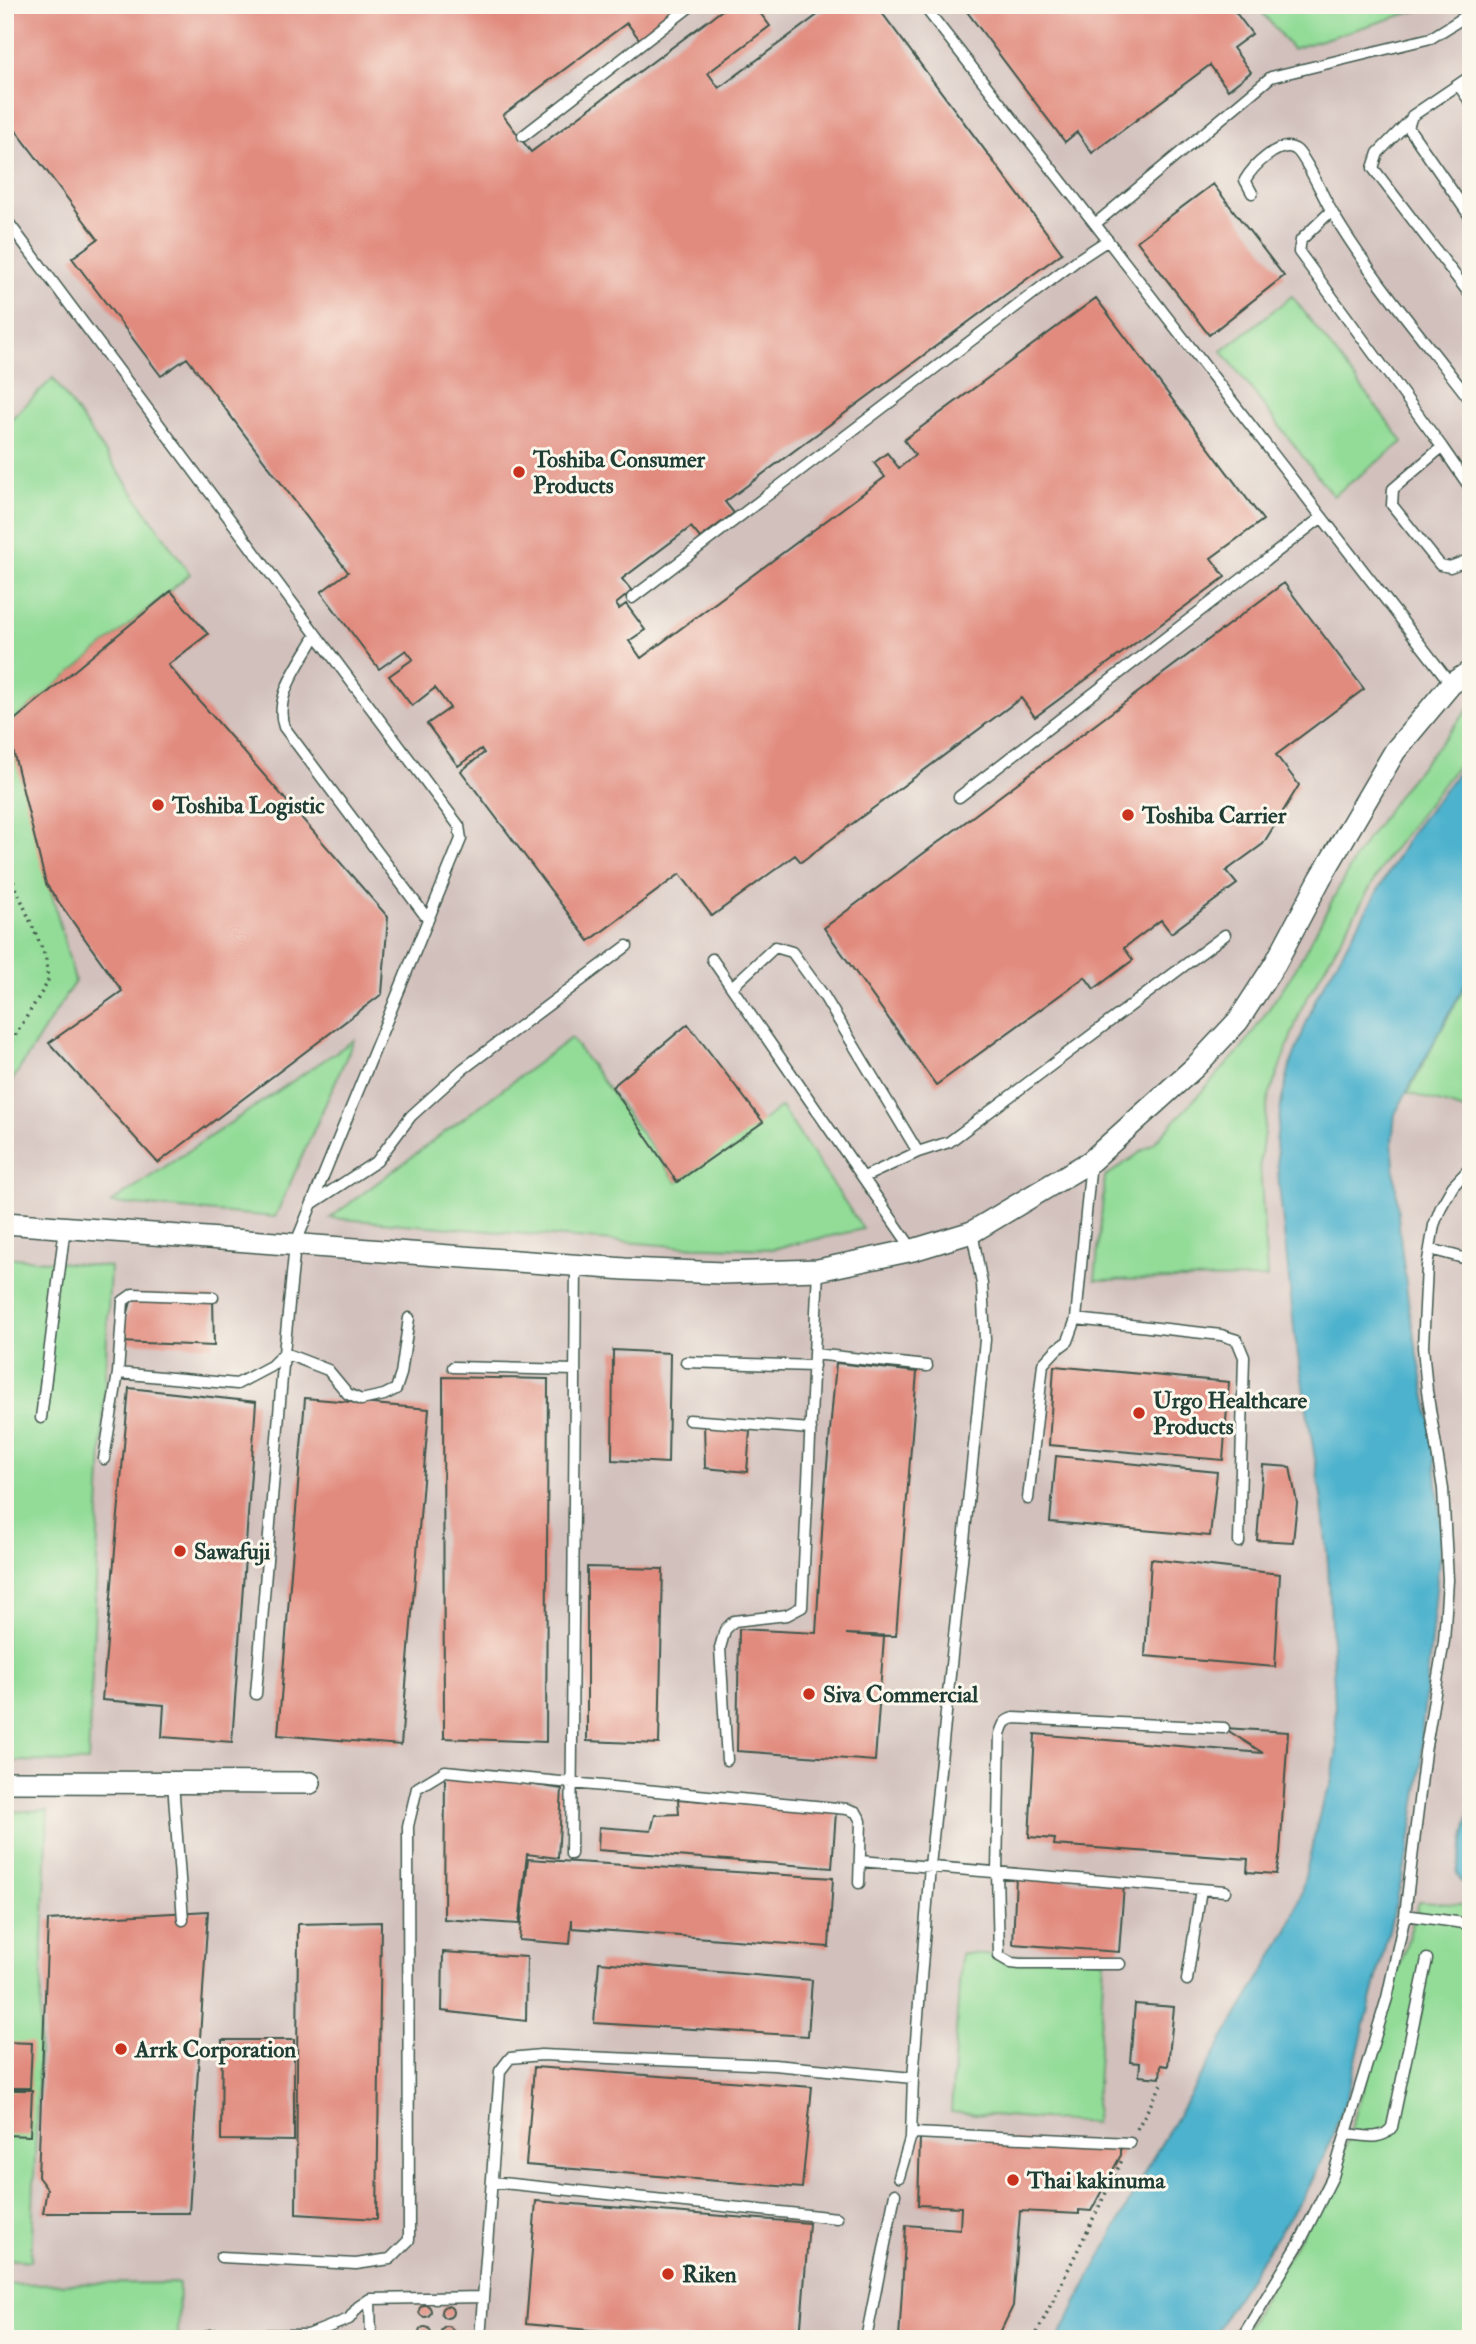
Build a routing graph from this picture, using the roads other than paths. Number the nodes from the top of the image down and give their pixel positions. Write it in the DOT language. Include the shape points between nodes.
graph roads {
  1 [pos="692,5"];
  2 [pos="923,5"];
  3 [pos="1471,13"];
  4 [pos="1471,76"];
  5 [pos="1459,86"];
  6 [pos="1471,103"];
  7 [pos="1409,121"];
  8 [pos="523,135"];
  9 [pos="1252,193"];
  10 [pos="1331,211"];
  11 [pos="5,218"];
  12 [pos="1471,218"];
  13 [pos="1095,223"];
  14 [pos="1108,240"];
  15 [pos="1471,296"];
  16 [pos="1471,401"];
  17 [pos="1442,447"];
  18 [pos="1471,489"];
  19 [pos="1322,517"];
  20 [pos="1471,559"];
  21 [pos="632,598"];
  22 [pos="316,635"];
  23 [pos="1471,671"];
  24 [pos="1451,684"];
  25 [pos="959,797"];
  26 [pos="427,918"];
  27 [pos="1226,935"];
  28 [pos="627,946"];
  29 [pos="712,959"];
  30 [pos="732,987"];
  31 [pos="918,1152"];
  32 [pos="1091,1161"];
  33 [pos="1471,1167"];
  34 [pos="864,1177"];
  35 [pos="313,1203"];
  36 [pos="5,1223"];
  37 [pos="65,1227"];
  38 [pos="972,1232"];
  39 [pos="295,1245"];
  40 [pos="1430,1249"];
  41 [pos="913,1250"];
  42 [pos="1471,1260"];
  43 [pos="576,1266"];
  44 [pos="818,1270"];
  45 [pos="213,1297"];
  46 [pos="409,1318"];
  47 [pos="1076,1319"];
  48 [pos="284,1353"];
  49 [pos="814,1354"];
  50 [pos="686,1362"];
  51 [pos="814,1366"];
  52 [pos="927,1366"];
  53 [pos="453,1367"];
  54 [pos="575,1370"];
  55 [pos="118,1373"];
  56 [pos="41,1418"];
  57 [pos="689,1420"];
  58 [pos="811,1429"];
  59 [pos="104,1459"];
  60 [pos="1028,1499"];
  61 [pos="1239,1542"];
  62 [pos="256,1694"];
  63 [pos="1224,1728"];
  64 [pos="727,1760"];
  65 [pos="5,1782"];
  66 [pos="173,1782"];
  67 [pos="310,1783"];
  68 [pos="572,1784"];
  69 [pos="571,1854"];
  70 [pos="860,1861"];
  71 [pos="930,1866"];
  72 [pos="997,1871"];
  73 [pos="859,1883"];
  74 [pos="1201,1889"];
  75 [pos="1226,1891"];
  76 [pos="1405,1915"];
  77 [pos="183,1920"];
  78 [pos="1471,1924"];
  79 [pos="1427,1959"];
  80 [pos="1120,1964"];
  81 [pos="1187,1980"];
  82 [pos="913,2078"];
  83 [pos="1347,2134"];
  84 [pos="911,2136"];
  85 [pos="1130,2143"];
  86 [pos="899,2177"];
  87 [pos="492,2182"];
  88 [pos="895,2194"];
  89 [pos="837,2218"];
  90 [pos="221,2258"];
  91 [pos="483,2297"];
  92 [pos="370,2299"];
  93 [pos="204,2339"];
  94 [pos="371,2339"];
  95 [pos="480,2339"];
  96 [pos="866,2339"];
  97 [pos="1241,2339"];
  1 -- 8 [label="lane"];
  2 -- 13 [label="lane"];
  3 -- 13 [label="lane" via="1431,38 1271,77"];
  4 -- 5 [label="lane"];
  5 -- 6 [label="lane"];
  5 -- 7 [label="lane"];
  7 -- 12 [label="lane" via="1409,131"];
  7 -- 15 [label="lane" via="1378,153 1373,167"];
  9 -- 10 [label="lane" via="1245,180 1249,173 1288,146 1298,150"];
  10 -- 16 [label="lane"];
  10 -- 17 [label="lane" via="1301,240 1299,252"];
  11 -- 22 [label="lane"];
  13 -- 14 [label="lane"];
  14 -- 19 [label="lane"];
  14 -- 21 [label="lane"];
  17 -- 18 [label="lane"];
  17 -- 20 [label="lane" via="1393,489 1392,505 1440,565 1450,567"];
  19 -- 24 [label="lane"];
  19 -- 25 [label="lane"];
  22 -- 26 [label="lane" via="459,826 461,839"];
  22 -- 26 [label="lane" via="282,699 279,714 284,727"];
  23 -- 24 [label="street"];
  24 -- 32 [label="street" via="1395,751 1238,1021 1195,1067"];
  26 -- 35 [label="lane"];
  27 -- 31 [label="lane" via="948,1142"];
  28 -- 35 [label="lane" via="463,1069 411,1116 377,1161"];
  29 -- 30 [label="lane"];
  30 -- 31 [label="lane" via="775,947 792,952 824,996"];
  30 -- 34 [label="lane"];
  31 -- 34 [label="lane"];
  32 -- 38 [label="street"];
  32 -- 47 [label="lane"];
  33 -- 40 [label="lane" via="1441,1207"];
  34 -- 41 [label="lane"];
  35 -- 39 [label="lane"];
  36 -- 37 [label="street"];
  37 -- 39 [label="street"];
  37 -- 56 [label="lane"];
  38 -- 41 [label="street"];
  38 -- 71 [label="lane" via="982,1284 985,1340"];
  39 -- 43 [label="street"];
  39 -- 48 [label="lane"];
  40 -- 42 [label="lane"];
  40 -- 76 [label="lane" via="1423,1346 1443,1489 1448,1580 1444,1641"];
  41 -- 44 [label="street"];
  43 -- 44 [label="street" via="723,1273"];
  43 -- 54 [label="lane"];
  44 -- 49 [label="lane"];
  45 -- 55 [label="lane" via="133,1294 122,1301"];
  46 -- 48 [label="lane" via="401,1374 396,1388 384,1395 361,1400 348,1394 328,1370"];
  47 -- 60 [label="lane" via="1068,1341 1043,1364"];
  47 -- 61 [label="lane" via="1237,1340 1244,1357"];
  48 -- 55 [label="lane" via="271,1366 237,1384"];
  48 -- 62 [label="lane"];
  49 -- 51 [label="lane"];
  49 -- 52 [label="lane"];
  50 -- 51 [label="lane"];
  51 -- 58 [label="lane"];
  53 -- 54 [label="lane"];
  54 -- 68 [label="lane"];
  55 -- 59 [label="lane"];
  57 -- 58 [label="lane"];
  58 -- 64 [label="lane" via="802,1607 787,1615 734,1621 725,1630 720,1648"];
  63 -- 72 [label="lane" via="1007,1719 1000,1734"];
  65 -- 66 [label="street"];
  66 -- 67 [label="street"];
  66 -- 77 [label="lane"];
  68 -- 69 [label="lane"];
  68 -- 70 [label="lane" via="847,1809 856,1812 861,1821"];
  68 -- 90 [label="lane" via="445,1771 417,1788 408,1826 409,2240 390,2259 356,2264"];
  70 -- 71 [label="lane"];
  70 -- 73 [label="lane"];
  71 -- 72 [label="lane"];
  71 -- 82 [label="lane"];
  72 -- 74 [label="lane"];
  72 -- 80 [label="lane" via="999,1956 1004,1960"];
  74 -- 75 [label="lane"];
  74 -- 81 [label="lane"];
  76 -- 78 [label="lane"];
  76 -- 83 [label="lane" via="1387,1998"];
  79 -- 83 [label="lane" via="1392,2127 1378,2137"];
  82 -- 84 [label="lane"];
  82 -- 87 [label="lane" via="774,2065 541,2055 510,2058 500,2071"];
  83 -- 97 [label="lane" via="1321,2203"];
  84 -- 85 [label="lane"];
  84 -- 86 [label="lane"];
  87 -- 89 [label="lane"];
  87 -- 91 [label="lane"];
  88 -- 96 [label="lane"];
  91 -- 92 [label="lane"];
  91 -- 95 [label="lane"];
  92 -- 93 [label="lane" via="349,2319 309,2335 210,2335"];
  92 -- 94 [label="lane"];
}
